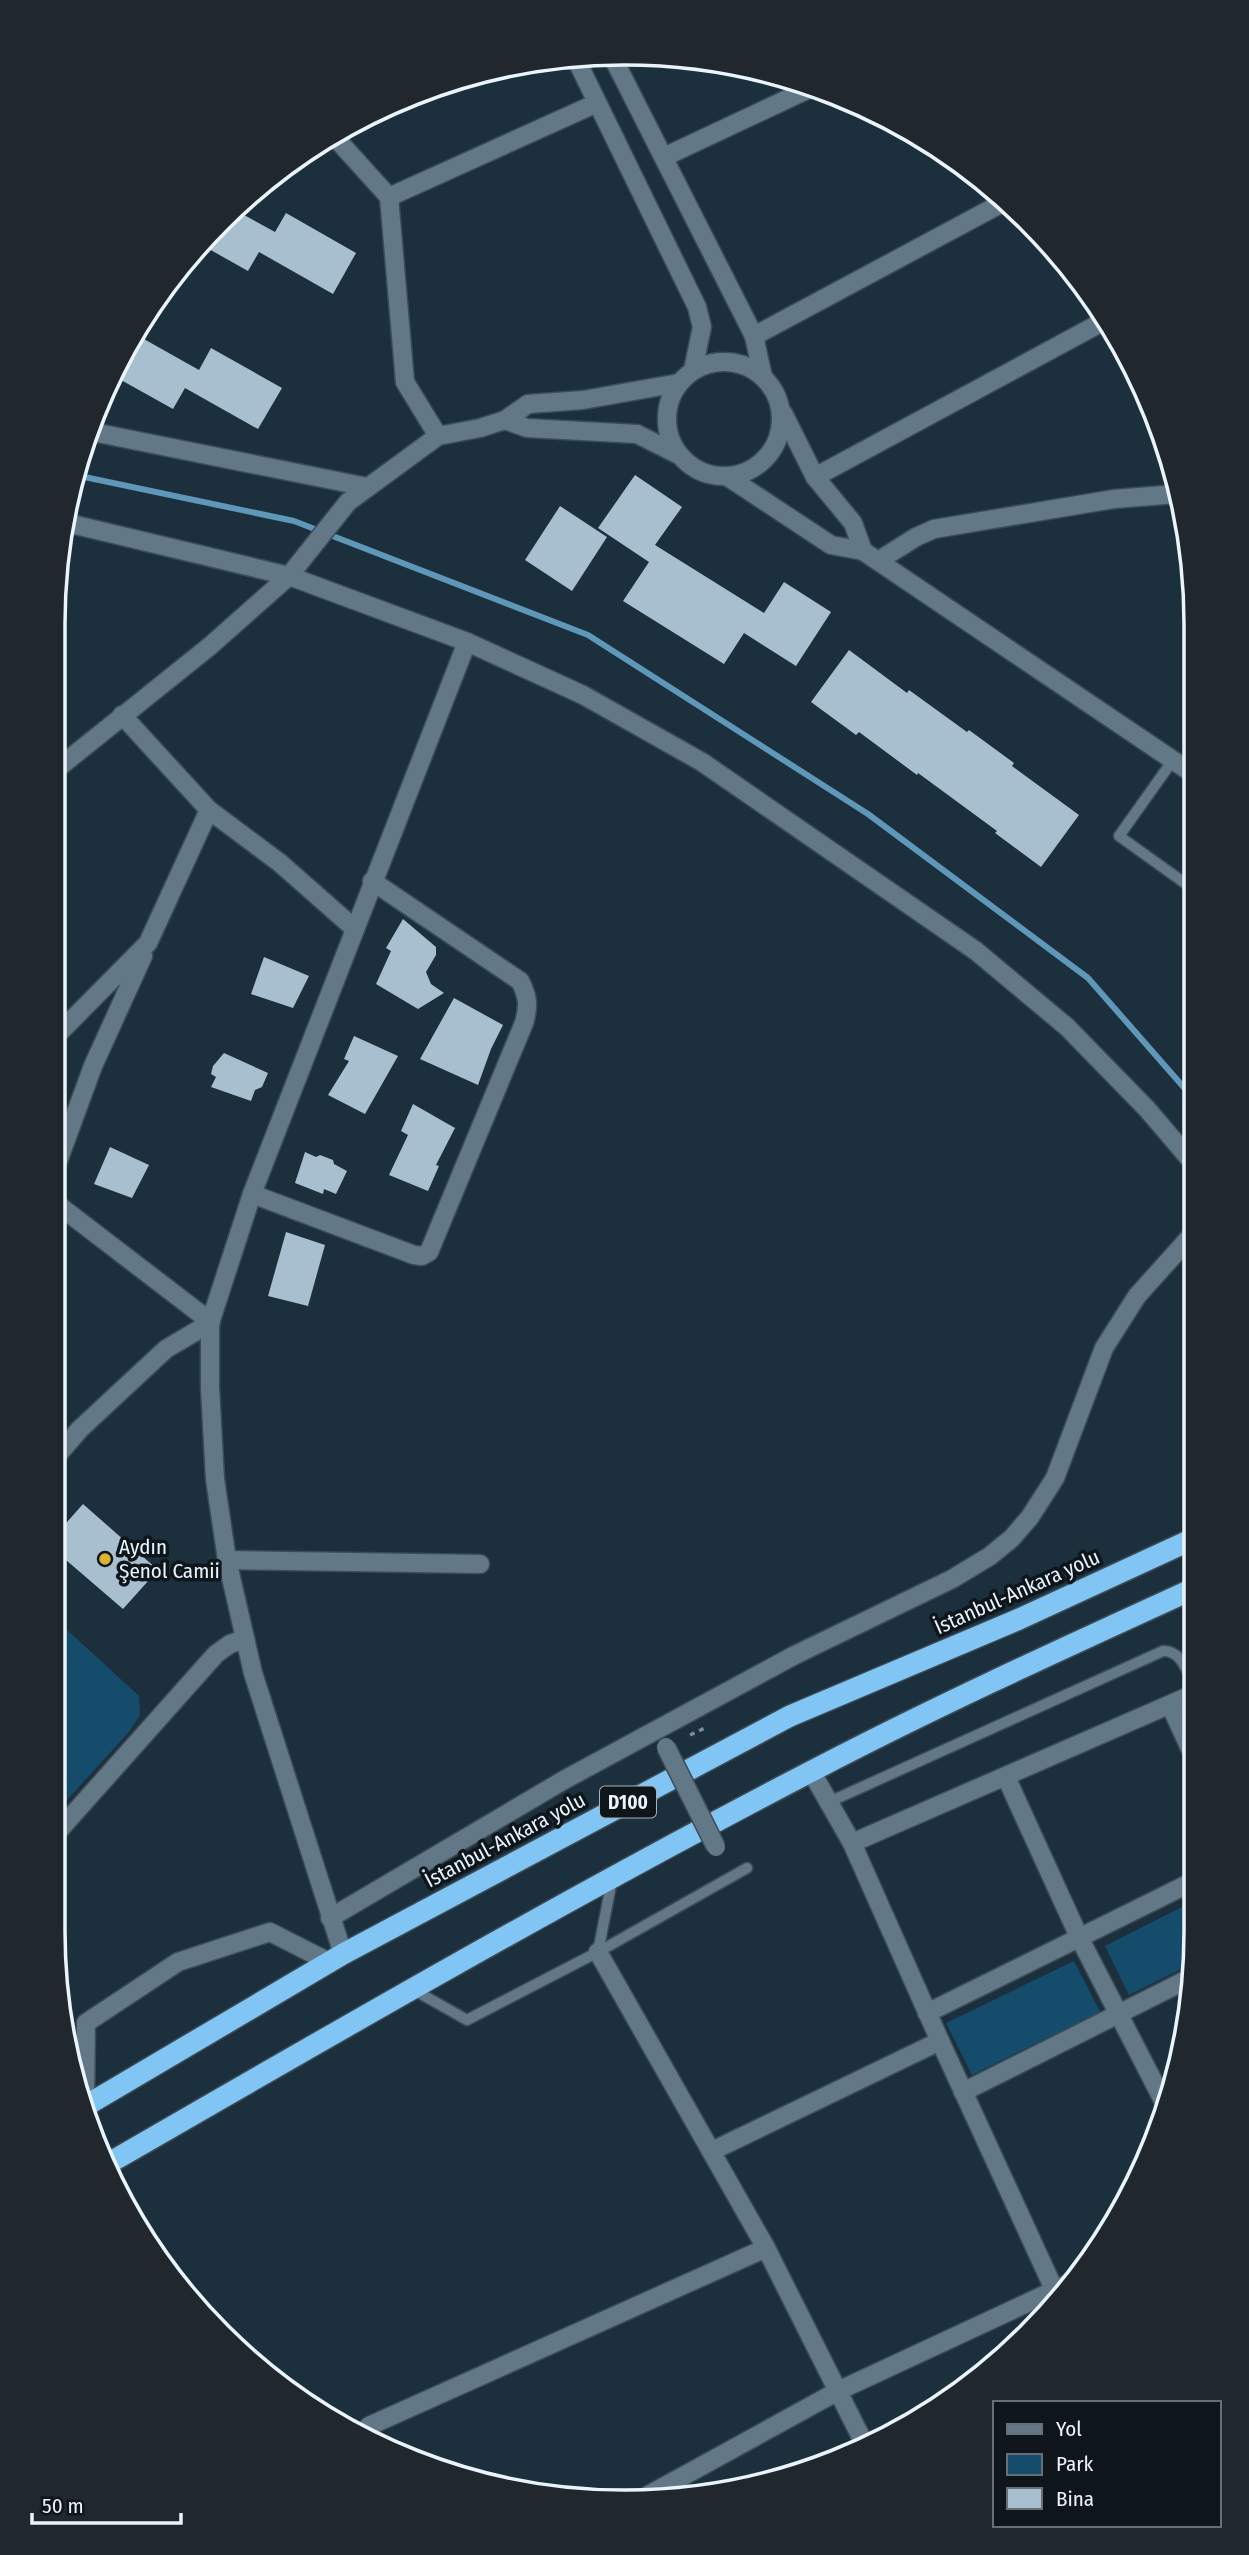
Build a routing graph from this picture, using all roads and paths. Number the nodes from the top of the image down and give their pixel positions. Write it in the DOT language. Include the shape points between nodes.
graph roads {
  1 [pos="617,65"];
  2 [pos="580,67"];
  3 [pos="800,93"];
  4 [pos="597,103"];
  5 [pos="340,143"];
  6 [pos="664,158"];
  7 [pos="389,197"];
  8 [pos="996,206"];
  9 [pos="1097,325"];
  10 [pos="754,336"];
  11 [pos="693,370"];
  12 [pos="763,377"];
  13 [pos="679,383"];
  14 [pos="781,410"];
  15 [pos="505,420"];
  16 [pos="98,433"];
  17 [pos="438,436"];
  18 [pos="677,454"];
  19 [pos="728,477"];
  20 [pos="816,477"];
  21 [pos="367,487"];
  22 [pos="1168,495"];
  23 [pos="74,525"];
  24 [pos="870,556"];
  25 [pos="289,576"];
  26 [pos="467,642"];
  27 [pos="122,715"];
  28 [pos="1173,760"];
  29 [pos="65,761"];
  30 [pos="1184,768"];
  31 [pos="209,810"];
  32 [pos="372,881"];
  33 [pos="1184,883"];
  34 [pos="355,929"];
  35 [pos="148,943"];
  36 [pos="65,1026"];
  37 [pos="65,1140"];
  38 [pos="1184,1152"];
  39 [pos="252,1194"];
  40 [pos="65,1211"];
  41 [pos="1184,1244"];
  42 [pos="210,1322"];
  43 [pos="65,1446"];
  44 [pos="1184,1543"];
  45 [pos="227,1560"];
  46 [pos="480,1564"];
  47 [pos="1184,1593"];
  48 [pos="245,1639"];
  49 [pos="1184,1667"];
  50 [pos="1184,1697"];
  51 [pos="1170,1705"];
  52 [pos="695,1708"];
  53 [pos="1184,1735"];
  54 [pos="666,1746"];
  55 [pos="719,1754"];
  56 [pos="811,1771"];
  57 [pos="1006,1777"];
  58 [pos="829,1802"];
  59 [pos="65,1822"];
  60 [pos="852,1843"];
  61 [pos="716,1847"];
  62 [pos="747,1868"];
  63 [pos="612,1879"];
  64 [pos="1184,1886"];
  65 [pos="330,1918"];
  66 [pos="1080,1939"];
  67 [pos="598,1952"];
  68 [pos="336,1958"];
  69 [pos="1181,1982"];
  70 [pos="411,1988"];
  71 [pos="927,2013"];
  72 [pos="1118,2015"];
  73 [pos="940,2041"];
  74 [pos="85,2077"];
  75 [pos="963,2092"];
  76 [pos="1160,2094"];
  77 [pos="92,2102"];
  78 [pos="712,2151"];
  79 [pos="114,2160"];
  80 [pos="766,2248"];
  81 [pos="1058,2285"];
  82 [pos="1047,2297"];
  83 [pos="838,2392"];
  84 [pos="369,2426"];
  85 [pos="861,2438"];
  86 [pos="660,2489"];
  1 -- 6 [label="street"];
  2 -- 4 [label="street"];
  3 -- 6 [label="street"];
  4 -- 7 [label="street"];
  4 -- 11 [label="street" via="697,307 701,343"];
  5 -- 7 [label="street"];
  6 -- 10 [label="street"];
  7 -- 17 [label="street" via="405,382"];
  8 -- 10 [label="street"];
  9 -- 20 [label="street"];
  10 -- 12 [label="street"];
  11 -- 12 [label="street" via="729,362"];
  11 -- 13 [label="street"];
  12 -- 14 [label="street"];
  13 -- 15 [label="street" via="583,400 528,404"];
  13 -- 18 [label="street" via="669,399 666,418 668,437"];
  14 -- 19 [label="street" via="775,447 763,462"];
  14 -- 20 [label="street"];
  15 -- 17 [label="street"];
  15 -- 18 [label="street" via="527,428 637,434"];
  16 -- 21 [label="street"];
  17 -- 21 [label="street"];
  18 -- 19 [label="street" via="691,467"];
  19 -- 24 [label="street" via="831,545"];
  20 -- 24 [label="street" via="853,523"];
  21 -- 25 [label="street" via="348,502"];
  22 -- 24 [label="street" via="955,524"];
  23 -- 25 [label="street"];
  24 -- 28 [label="street"];
  25 -- 26 [label="street"];
  25 -- 27 [label="street"];
  26 -- 32 [label="street"];
  26 -- 38 [label="street" via="583,695 702,762 976,951 1067,1027"];
  27 -- 29 [label="street"];
  27 -- 31 [label="street"];
  28 -- 30 [label="street"];
  28 -- 33 [label="lane" via="1119,836"];
  31 -- 34 [label="street" via="280,863"];
  31 -- 35 [label="street"];
  32 -- 34 [label="street"];
  32 -- 39 [label="street" via="520,981 528,996 524,1023 429,1252 414,1255"];
  34 -- 39 [label="street"];
  35 -- 36 [label="street"];
  35 -- 37 [label="street"];
  39 -- 42 [label="street"];
  40 -- 42 [label="street"];
  41 -- 52 [label="street" via="1137,1296 1104,1348 1055,1478 1012,1538 952,1579"];
  42 -- 43 [label="street" via="166,1349"];
  42 -- 45 [label="street" via="215,1479"];
  44 -- 55 [label="highway, İstanbul-Ankara yolu / D100" via="790,1716"];
  45 -- 46 [label="street"];
  45 -- 48 [label="street"];
  47 -- 56 [label="highway"];
  48 -- 59 [label="street" via="216,1654"];
  48 -- 65 [label="street"];
  49 -- 58 [label="lane" via="1178,1655 1163,1651"];
  50 -- 51 [label="street"];
  51 -- 53 [label="street"];
  51 -- 57 [label="street"];
  52 -- 55 [label="path"];
  52 -- 65 [label="street"];
  54 -- 61 [label="street, bridge"];
  55 -- 68 [label="highway, İstanbul-Ankara yolu / D100"];
  56 -- 58 [label="street"];
  56 -- 63 [label="highway"];
  57 -- 60 [label="street"];
  57 -- 66 [label="street"];
  58 -- 60 [label="street"];
  60 -- 71 [label="street"];
  62 -- 67 [label="lane"];
  63 -- 67 [label="lane"];
  63 -- 70 [label="highway"];
  64 -- 66 [label="street"];
  65 -- 68 [label="street"];
  66 -- 71 [label="street"];
  66 -- 72 [label="street"];
  67 -- 70 [label="lane" via="467,2020"];
  67 -- 78 [label="street"];
  68 -- 74 [label="street" via="270,1931 178,1962 86,2023"];
  68 -- 77 [label="highway, İstanbul-Ankara yolu / D100"];
  69 -- 72 [label="street"];
  70 -- 79 [label="highway"];
  71 -- 73 [label="street"];
  72 -- 75 [label="street"];
  72 -- 76 [label="street"];
  73 -- 75 [label="street"];
  73 -- 78 [label="street"];
  75 -- 81 [label="street"];
  78 -- 80 [label="street"];
  80 -- 83 [label="street"];
  80 -- 84 [label="street"];
  82 -- 83 [label="street"];
  83 -- 85 [label="street"];
  83 -- 86 [label="street"];
}
